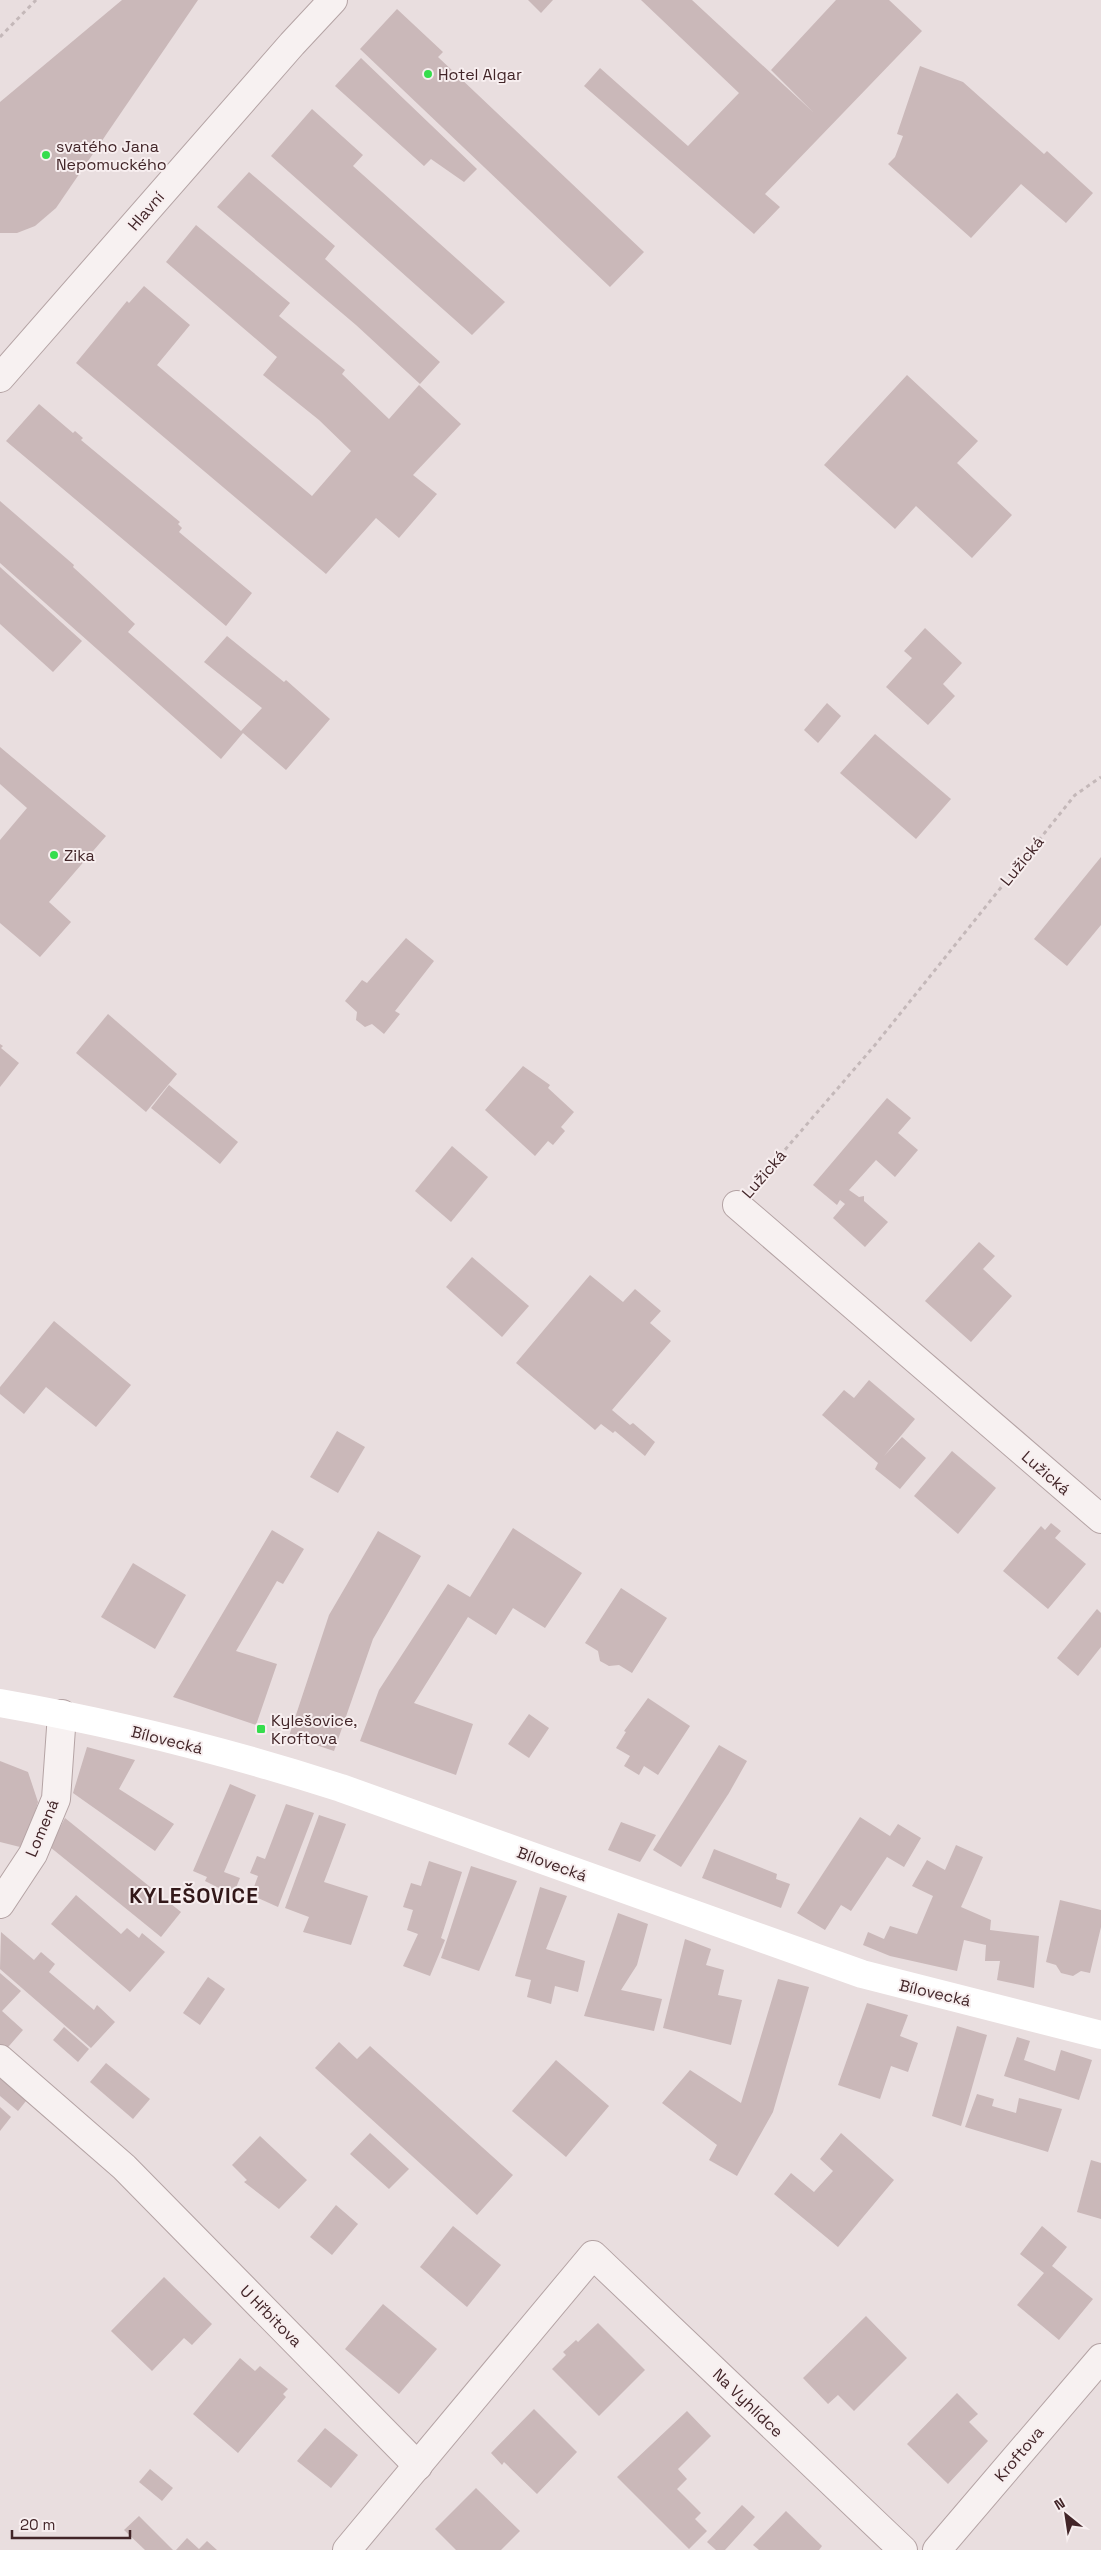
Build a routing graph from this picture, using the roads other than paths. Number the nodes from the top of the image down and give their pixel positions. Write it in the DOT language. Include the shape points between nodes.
graph roads {
  1 [pos="333,0"];
  2 [pos="0,378"];
  3 [pos="738,1205"];
  4 [pos="1101,1519"];
  5 [pos="0,1704"];
  6 [pos="62,1714"];
  7 [pos="0,1904"];
  8 [pos="1101,2035"];
  9 [pos="0,2059"];
  10 [pos="1101,2358"];
  11 [pos="418,2466"];
  12 [pos="348,2550"];
  13 [pos="903,2550"];
  14 [pos="937,2550"];
  1 -- 2 [label="street, Hlavní"];
  3 -- 4 [label="street, Lužická"];
  5 -- 6 [label="main road, Bílovecká"];
  6 -- 7 [label="street, Lomená" via="56,1798 33,1854"];
  6 -- 8 [label="main road, Bílovecká" via="264,1763 862,1974"];
  9 -- 11 [label="street, U Hřbitova" via="124,2167"];
  10 -- 14 [label="street, Kroftova"];
  11 -- 12 [label="street"];
  11 -- 13 [label="street, Na Vyhlídce" via="593,2255"];
}
